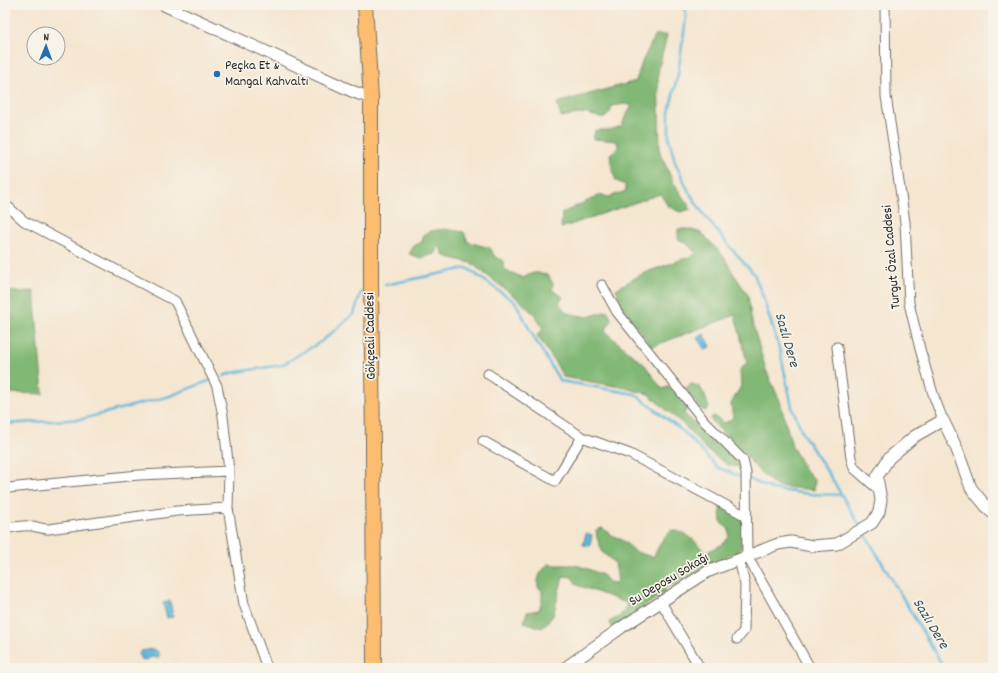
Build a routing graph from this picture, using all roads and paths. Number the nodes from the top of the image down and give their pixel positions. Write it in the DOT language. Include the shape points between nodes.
graph roads {
  1 [pos="164,5"];
  2 [pos="365,5"];
  3 [pos="886,5"];
  4 [pos="371,98"];
  5 [pos="5,204"];
  6 [pos="602,285"];
  7 [pos="838,346"];
  8 [pos="488,374"];
  9 [pos="943,420"];
  10 [pos="582,437"];
  11 [pos="484,441"];
  12 [pos="229,471"];
  13 [pos="5,487"];
  14 [pos="879,490"];
  15 [pos="228,508"];
  16 [pos="993,513"];
  17 [pos="746,516"];
  18 [pos="5,529"];
  19 [pos="743,557"];
  20 [pos="660,602"];
  21 [pos="737,639"];
  22 [pos="267,668"];
  23 [pos="374,668"];
  24 [pos="565,668"];
  25 [pos="700,668"];
  26 [pos="810,668"];
  1 -- 4 [label="street"];
  2 -- 4 [label="main road, Gökçeali Caddesi"];
  3 -- 9 [label="street, Turgut Özal Caddesi" via="886,96 905,222 909,303 920,349"];
  4 -- 23 [label="main road, Gökçeali Caddesi"];
  5 -- 12 [label="street" via="24,221 175,300 218,386"];
  6 -- 17 [label="street" via="617,312 705,422 743,460 746,473"];
  7 -- 14 [label="street" via="854,468"];
  8 -- 10 [label="street"];
  9 -- 14 [label="street, Su Deposu Sokağı" via="915,436 889,458 877,477"];
  9 -- 16 [label="street, Turgut Özal Caddesi" via="971,488"];
  10 -- 11 [label="street" via="555,481"];
  10 -- 17 [label="street" via="630,454"];
  12 -- 13 [label="street" via="139,475"];
  12 -- 15 [label="street"];
  14 -- 19 [label="street, Su Deposu Sokağı" via="882,500 879,512 872,523 837,544 812,546 791,542"];
  15 -- 18 [label="street" via="177,511 49,529 33,526"];
  15 -- 22 [label="street" via="244,604"];
  17 -- 19 [label="street"];
  19 -- 20 [label="street, Su Deposu Sokağı" via="707,572"];
  19 -- 21 [label="street" via="744,632"];
  19 -- 26 [label="street"];
  20 -- 24 [label="street, Su Deposu Sokağı"];
  20 -- 25 [label="street"];
}
